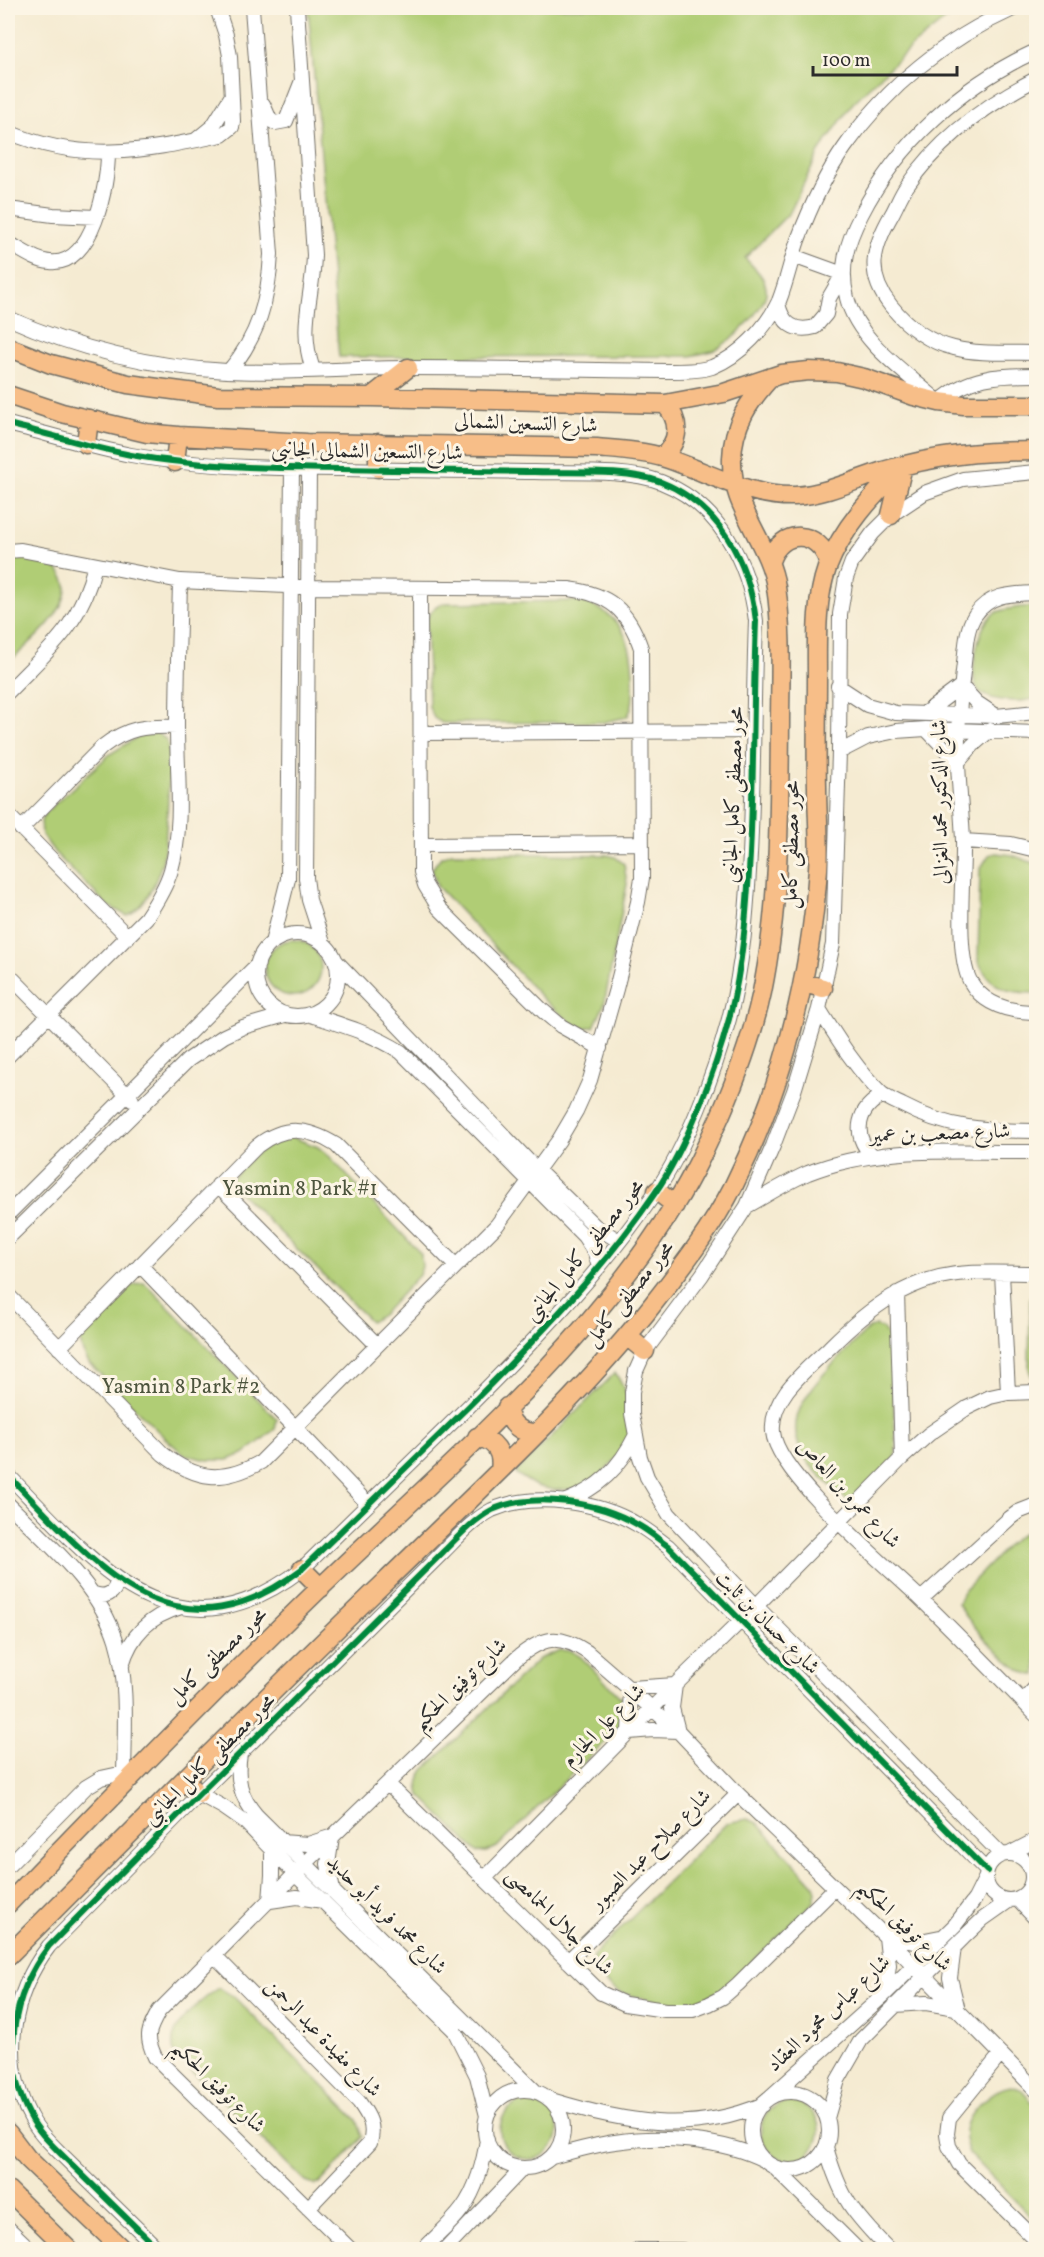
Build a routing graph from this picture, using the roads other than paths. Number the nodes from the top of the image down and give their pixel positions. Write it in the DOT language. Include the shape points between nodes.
graph roads {
  1 [pos="217,8"];
  2 [pos="252,8"];
  3 [pos="297,8"];
  4 [pos="1015,8"];
  5 [pos="1036,51"];
  6 [pos="303,74"];
  7 [pos="1036,79"];
  8 [pos="260,96"];
  9 [pos="8,132"];
  10 [pos="108,153"];
  11 [pos="8,209"];
  12 [pos="96,217"];
  13 [pos="8,243"];
  14 [pos="793,256"];
  15 [pos="843,274"];
  16 [pos="778,303"];
  17 [pos="8,318"];
  18 [pos="8,347"];
  19 [pos="1036,353"];
  20 [pos="408,368"];
  21 [pos="313,370"];
  22 [pos="229,371"];
  23 [pos="1036,375"];
  24 [pos="771,377"];
  25 [pos="8,394"];
  26 [pos="371,397"];
  27 [pos="939,402"];
  28 [pos="665,404"];
  29 [pos="1036,405"];
  30 [pos="89,419"];
  31 [pos="8,424"];
  32 [pos="178,436"];
  33 [pos="378,443"];
  34 [pos="86,444"];
  35 [pos="1036,451"];
  36 [pos="662,457"];
  37 [pos="175,462"];
  38 [pos="903,466"];
  39 [pos="292,468"];
  40 [pos="309,468"];
  41 [pos="378,468"];
  42 [pos="1036,472"];
  43 [pos="734,483"];
  44 [pos="891,515"];
  45 [pos="716,523"];
  46 [pos="8,551"];
  47 [pos="770,561"];
  48 [pos="829,563"];
  49 [pos="95,565"];
  50 [pos="180,582"];
  51 [pos="291,586"];
  52 [pos="308,587"];
  53 [pos="420,588"];
  54 [pos="1036,593"];
  55 [pos="838,686"];
  56 [pos="961,686"];
  57 [pos="8,692"];
  58 [pos="1036,712"];
  59 [pos="925,713"];
  60 [pos="961,715"];
  61 [pos="996,716"];
  62 [pos="177,727"];
  63 [pos="926,729"];
  64 [pos="959,730"];
  65 [pos="990,730"];
  66 [pos="754,731"];
  67 [pos="642,732"];
  68 [pos="420,733"];
  69 [pos="1036,733"];
  70 [pos="839,752"];
  71 [pos="958,762"];
  72 [pos="8,814"];
  73 [pos="21,828"];
  74 [pos="963,842"];
  75 [pos="642,843"];
  76 [pos="421,845"];
  77 [pos="1036,850"];
  78 [pos="128,937"];
  79 [pos="272,943"];
  80 [pos="322,943"];
  81 [pos="336,960"];
  82 [pos="258,964"];
  83 [pos="8,974"];
  84 [pos="803,983"];
  85 [pos="823,988"];
  86 [pos="819,1009"];
  87 [pos="1036,1012"];
  88 [pos="285,1014"];
  89 [pos="49,1015"];
  90 [pos="311,1015"];
  91 [pos="600,1048"];
  92 [pos="8,1056"];
  93 [pos="127,1094"];
  94 [pos="884,1095"];
  95 [pos="140,1107"];
  96 [pos="1036,1131"];
  97 [pos="1036,1152"];
  98 [pos="872,1155"];
  99 [pos="533,1175"];
  100 [pos="218,1185"];
  101 [pos="657,1191"];
  102 [pos="675,1205"];
  103 [pos="747,1206"];
  104 [pos="8,1214"];
  105 [pos="8,1238"];
  106 [pos="619,1241"];
  107 [pos="140,1265"];
  108 [pos="456,1266"];
  109 [pos="599,1267"];
  110 [pos="1002,1273"];
  111 [pos="1036,1273"];
  112 [pos="897,1293"];
  113 [pos="8,1295"];
  114 [pos="627,1336"];
  115 [pos="377,1345"];
  116 [pos="59,1348"];
  117 [pos="645,1351"];
  118 [pos="1036,1392"];
  119 [pos="1008,1393"];
  120 [pos="507,1407"];
  121 [pos="297,1428"];
  122 [pos="536,1433"];
  123 [pos="636,1436"];
  124 [pos="477,1437"];
  125 [pos="902,1458"];
  126 [pos="500,1470"];
  127 [pos="8,1475"];
  128 [pos="564,1502"];
  129 [pos="8,1504"];
  130 [pos="368,1504"];
  131 [pos="1036,1505"];
  132 [pos="476,1521"];
  133 [pos="840,1523"];
  134 [pos="302,1569"];
  135 [pos="117,1580"];
  136 [pos="321,1588"];
  137 [pos="92,1593"];
  138 [pos="921,1599"];
  139 [pos="756,1606"];
  140 [pos="181,1607"];
  141 [pos="742,1620"];
  142 [pos="122,1666"];
  143 [pos="675,1685"];
  144 [pos="1036,1687"];
  145 [pos="631,1688"];
  146 [pos="1023,1701"];
  147 [pos="652,1708"];
  148 [pos="1036,1714"];
  149 [pos="678,1731"];
  150 [pos="629,1732"];
  151 [pos="240,1754"];
  152 [pos="128,1775"];
  153 [pos="184,1779"];
  154 [pos="388,1784"];
  155 [pos="199,1794"];
  156 [pos="738,1794"];
  157 [pos="332,1837"];
  158 [pos="1036,1840"];
  159 [pos="277,1846"];
  160 [pos="1006,1855"];
  161 [pos="8,1866"];
  162 [pos="300,1869"];
  163 [pos="987,1874"];
  164 [pos="485,1878"];
  165 [pos="1034,1879"];
  166 [pos="835,1888"];
  167 [pos="328,1896"];
  168 [pos="1013,1900"];
  169 [pos="270,1901"];
  170 [pos="8,1904"];
  171 [pos="1036,1919"];
  172 [pos="943,1936"];
  173 [pos="886,1937"];
  174 [pos="954,1947"];
  175 [pos="8,1956"];
  176 [pos="215,1956"];
  177 [pos="568,1961"];
  178 [pos="913,1964"];
  179 [pos="924,1976"];
  180 [pos="885,1994"];
  181 [pos="895,2005"];
  182 [pos="958,2008"];
  183 [pos="1001,2054"];
  184 [pos="1036,2090"];
  185 [pos="535,2091"];
  186 [pos="551,2100"];
  187 [pos="766,2101"];
  188 [pos="487,2116"];
  189 [pos="827,2118"];
  190 [pos="8,2133"];
  191 [pos="486,2139"];
  192 [pos="826,2147"];
  193 [pos="552,2157"];
  194 [pos="768,2162"];
  195 [pos="523,2168"];
  196 [pos="8,2190"];
  197 [pos="308,2208"];
  198 [pos="8,2228"];
  199 [pos="1036,2240"];
  200 [pos="31,2250"];
  201 [pos="69,2250"];
  202 [pos="123,2250"];
  203 [pos="159,2250"];
  204 [pos="351,2250"];
  205 [pos="423,2250"];
  206 [pos="445,2250"];
  207 [pos="638,2250"];
  208 [pos="682,2250"];
  209 [pos="858,2250"];
  210 [pos="890,2250"];
  1 -- 10 [label="street" via="226,35 232,95 228,117 232,127 195,140"];
  2 -- 8 [label="street"];
  3 -- 6 [label="street"];
  4 -- 14 [label="street" via="987,20 932,55 884,98 826,176"];
  5 -- 15 [label="street" via="986,78 909,143 868,201 847,246"];
  6 -- 8 [label="street" via="290,116 281,124 270,120"];
  6 -- 21 [label="street" via="314,255 305,340"];
  7 -- 19 [label="street" via="971,119 921,168 888,220 873,264 886,300 926,338 956,349"];
  8 -- 22 [label="street" via="270,274 256,329"];
  9 -- 10 [label="street" via="54,147"];
  10 -- 12 [label="street" via="106,184"];
  11 -- 12 [label="street"];
  12 -- 13 [label="street" via="79,251 60,262 39,260"];
  14 -- 15 [label="street"];
  14 -- 16 [label="street"];
  15 -- 16 [label="street" via="822,322 815,327 807,330 790,326"];
  15 -- 27 [label="street" via="847,299 858,324"];
  16 -- 20 [label="street" via="733,356 712,367 690,371"];
  17 -- 22 [label="street" via="101,352 164,365"];
  18 -- 26 [label="main road, شارع التسعين الشمالى" via="84,374 173,392"];
  20 -- 21 [label="street"];
  20 -- 26 [label="main road"];
  21 -- 22 [label="street"];
  23 -- 27 [label="street" via="979,379 960,386"];
  24 -- 27 [label="main road, شارع التسعين الشمالى" via="809,371 837,372"];
  24 -- 28 [label="main road, شارع التسعين الشمالى" via="724,393"];
  24 -- 43 [label="main road, محور مصطفى كامل" via="750,399 742,415 732,457"];
  25 -- 30 [label="main road, شارع التسعين الشمالى"];
  26 -- 28 [label="main road, شارع التسعين الشمالى"];
  27 -- 29 [label="main road, شارع التسعين الشمالى"];
  28 -- 36 [label="main road" via="672,411 677,431"];
  30 -- 32 [label="main road, شارع التسعين الشمالى"];
  30 -- 34 [label="main road"];
  31 -- 34 [label="street, شارع التسعين الشمالى الجانبى"];
  32 -- 33 [label="main road, شارع التسعين الشمالى"];
  32 -- 37 [label="main road"];
  33 -- 36 [label="main road, شارع التسعين الشمالى" via="597,448"];
  33 -- 41 [label="main road"];
  34 -- 37 [label="street, شارع التسعين الشمالى الجانبى"];
  35 -- 38 [label="main road, شارع التسعين الشمالى" via="945,455"];
  36 -- 43 [label="main road, شارع التسعين الشمالى"];
  37 -- 39 [label="street, شارع التسعين الشمالى الجانبى"];
  38 -- 43 [label="main road, شارع التسعين الشمالى" via="797,496 771,494"];
  38 -- 44 [label="main road"];
  38 -- 48 [label="main road, محور مصطفى كامل" via="860,513"];
  39 -- 40 [label="street, شارع التسعين الشمالى الجانبى"];
  39 -- 51 [label="street"];
  40 -- 41 [label="street, شارع التسعين الشمالى الجانبى"];
  40 -- 52 [label="street"];
  41 -- 45 [label="street, شارع التسعين الشمالى الجانبى" via="643,477 674,488"];
  42 -- 44 [label="street" via="984,476 943,485"];
  43 -- 47 [label="main road, محور مصطفى كامل"];
  44 -- 55 [label="street" via="857,555 846,578 840,614"];
  45 -- 66 [label="street, محور مصطفى كامل الجانبى" via="736,551 753,597"];
  46 -- 49 [label="street" via="21,550"];
  47 -- 48 [label="main road" via="777,546 800,537 816,542"];
  47 -- 102 [label="main road, محور مصطفى كامل" via="779,612 780,693 779,861 769,950 744,1057 705,1149"];
  48 -- 84 [label="main road, محور مصطفى كامل" via="822,583 817,626 818,864"];
  49 -- 50 [label="street"];
  49 -- 57 [label="street" via="72,624"];
  50 -- 51 [label="street"];
  50 -- 62 [label="street"];
  51 -- 52 [label="street"];
  51 -- 79 [label="street" via="288,879"];
  52 -- 53 [label="street"];
  52 -- 80 [label="street" via="306,878"];
  53 -- 67 [label="street" via="569,590 589,592 608,600 635,629 641,648"];
  53 -- 68 [label="street"];
  54 -- 56 [label="street, شارع الدكتور محمد الغزالى" via="1006,594 976,613 967,635"];
  55 -- 59 [label="street" via="882,711"];
  55 -- 70 [label="street"];
  56 -- 59 [label="street"];
  56 -- 60 [label="street, شارع الدكتور محمد الغزالى"];
  56 -- 61 [label="street" via="976,704"];
  58 -- 61 [label="street"];
  59 -- 60 [label="street"];
  60 -- 61 [label="street"];
  60 -- 64 [label="street, شارع الدكتور محمد الغزالى"];
  62 -- 73 [label="street" via="148,726 115,736"];
  62 -- 78 [label="street" via="177,846 171,872 146,918"];
  63 -- 64 [label="street"];
  63 -- 70 [label="street" via="882,733"];
  63 -- 71 [label="street"];
  64 -- 65 [label="street"];
  64 -- 71 [label="street, شارع الدكتور محمد الغزالى"];
  65 -- 69 [label="street"];
  65 -- 71 [label="street"];
  66 -- 67 [label="street"];
  66 -- 101 [label="street, محور مصطفى كامل الجانبى" via="748,892 729,1019 686,1136"];
  67 -- 68 [label="street"];
  67 -- 75 [label="street"];
  68 -- 76 [label="street"];
  70 -- 85 [label="street" via="833,944"];
  71 -- 74 [label="street, شارع الدكتور محمد الغزالى"];
  72 -- 73 [label="street"];
  73 -- 78 [label="street"];
  74 -- 77 [label="street" via="1011,844"];
  74 -- 87 [label="street, شارع الدكتور محمد الغزالى" via="963,958 969,979 994,1005"];
  75 -- 76 [label="street"];
  75 -- 91 [label="street" via="641,890"];
  76 -- 91 [label="street" via="423,879 439,908 543,1011"];
  78 -- 89 [label="street"];
  79 -- 80 [label="street" via="297,934"];
  79 -- 82 [label="street"];
  80 -- 81 [label="street"];
  81 -- 90 [label="street" via="335,993 321,1010"];
  81 -- 99 [label="street"];
  82 -- 88 [label="street" via="258,989 273,1009"];
  82 -- 93 [label="street"];
  83 -- 89 [label="street"];
  84 -- 85 [label="main road"];
  84 -- 114 [label="main road, محور مصطفى كامل" via="781,1071 734,1184 683,1266"];
  85 -- 86 [label="street"];
  86 -- 94 [label="street, شارع مصعب بن عمير" via="845,1050"];
  86 -- 103 [label="street" via="794,1091"];
  88 -- 90 [label="street"];
  88 -- 95 [label="street" via="243,1027 206,1047"];
  89 -- 92 [label="street"];
  89 -- 93 [label="street"];
  90 -- 99 [label="street" via="365,1033 401,1052"];
  91 -- 99 [label="street" via="576,1111"];
  93 -- 95 [label="street"];
  93 -- 104 [label="street"];
  94 -- 96 [label="street, شارع مصعب بن عمير" via="951,1125"];
  94 -- 98 [label="street" via="873,1100 860,1122 862,1146"];
  95 -- 105 [label="street"];
  97 -- 98 [label="street, شارع مصعب بن عمير" via="913,1151"];
  98 -- 103 [label="street, شارع مصعب بن عمير" via="806,1174"];
  99 -- 106 [label="street"];
  99 -- 108 [label="street" via="497,1225"];
  99 -- 109 [label="street" via="584,1236"];
  100 -- 107 [label="street"];
  100 -- 108 [label="street" via="270,1136 287,1131 321,1135 336,1144"];
  100 -- 115 [label="street"];
  101 -- 102 [label="main road"];
  101 -- 106 [label="street, محور مصطفى كامل الجانبى"];
  102 -- 120 [label="main road, محور مصطفى كامل" via="608,1297 562,1352"];
  103 -- 117 [label="street"];
  106 -- 109 [label="street, محور مصطفى كامل الجانبى"];
  107 -- 116 [label="street"];
  107 -- 121 [label="street"];
  108 -- 115 [label="street"];
  109 -- 130 [label="street, محور مصطفى كامل الجانبى" via="520,1354"];
  110 -- 111 [label="street, شارع عمرو بن العاص"];
  110 -- 112 [label="street, شارع عمرو بن العاص" via="954,1274"];
  110 -- 119 [label="street"];
  112 -- 125 [label="street"];
  112 -- 133 [label="street, شارع عمرو بن العاص" via="862,1317 803,1373 779,1403 773,1419 778,1450 787,1465"];
  113 -- 116 [label="street"];
  114 -- 117 [label="main road"];
  114 -- 122 [label="main road, محور مصطفى كامل"];
  115 -- 121 [label="street"];
  116 -- 121 [label="street" via="163,1454 200,1475 242,1473 261,1462"];
  117 -- 123 [label="street, شارع حسان بن ثابت" via="632,1392"];
  118 -- 119 [label="street, شارع على الجارم"];
  119 -- 125 [label="street, شارع على الجارم" via="966,1408"];
  120 -- 122 [label="main road" via="516,1427"];
  120 -- 124 [label="main road, محور مصطفى كامل"];
  121 -- 130 [label="street"];
  122 -- 126 [label="main road, محور مصطفى كامل"];
  123 -- 128 [label="street" via="615,1470 600,1484"];
  123 -- 139 [label="street, شارع حسان بن ثابت" via="647,1477 669,1514"];
  124 -- 126 [label="main road" via="497,1447"];
  124 -- 136 [label="main road, محور مصطفى كامل"];
  125 -- 133 [label="street, شارع على الجارم"];
  126 -- 153 [label="main road, محور مصطفى كامل"];
  127 -- 135 [label="street"];
  128 -- 132 [label="street, شارع حسان بن ثابت" via="509,1504"];
  128 -- 141 [label="street, شارع حسان بن ثابت" via="597,1508 639,1525 668,1546"];
  129 -- 137 [label="street"];
  130 -- 134 [label="street, محور مصطفى كامل الجانبى"];
  131 -- 138 [label="street" via="1004,1523"];
  132 -- 151 [label="street, محور مصطفى كامل الجانبى"];
  133 -- 138 [label="street, شارع عمرو بن العاص"];
  133 -- 139 [label="street, شارع على الجارم"];
  134 -- 136 [label="main road"];
  134 -- 140 [label="street, محور مصطفى كامل الجانبى" via="281,1585 244,1603 220,1609"];
  135 -- 137 [label="street" via="109,1595"];
  135 -- 140 [label="street" via="155,1600"];
  136 -- 152 [label="main road, محور مصطفى كامل"];
  137 -- 142 [label="street" via="116,1640"];
  138 -- 146 [label="street, شارع عمرو بن العاص"];
  139 -- 141 [label="street, شارع على الجارم"];
  139 -- 160 [label="street, شارع حسان بن ثابت"];
  140 -- 142 [label="street" via="142,1627"];
  141 -- 143 [label="street, شارع على الجارم"];
  141 -- 163 [label="street, شارع حسان بن ثابت"];
  142 -- 152 [label="street"];
  143 -- 145 [label="street"];
  143 -- 147 [label="street, شارع على الجارم"];
  143 -- 149 [label="street" via="672,1708"];
  144 -- 146 [label="street"];
  145 -- 147 [label="street, شارع توفيق الحكيم"];
  145 -- 150 [label="street"];
  145 -- 154 [label="street, شارع توفيق الحكيم" via="574,1644 560,1639 544,1640 518,1658"];
  146 -- 148 [label="street, شارع عمرو بن العاص"];
  147 -- 149 [label="street, شارع توفيق الحكيم"];
  147 -- 150 [label="street, شارع على الجارم"];
  149 -- 150 [label="street"];
  149 -- 156 [label="street, شارع توفيق الحكيم"];
  150 -- 164 [label="street, شارع على الجارم"];
  151 -- 155 [label="street, محور مصطفى كامل الجانبى"];
  151 -- 159 [label="street, شارع محمد فريد أبو حديد" via="237,1771 241,1792"];
  152 -- 161 [label="street" via="101,1778 86,1787"];
  152 -- 170 [label="main road, محور مصطفى كامل"];
  153 -- 155 [label="main road"];
  153 -- 175 [label="main road, محور مصطفى كامل"];
  154 -- 157 [label="street, شارع توفيق الحكيم"];
  154 -- 164 [label="street, شارع جلال الحمامصى"];
  155 -- 159 [label="street, شارع محمد فريد أبو حديد" via="235,1814"];
  155 -- 203 [label="street, محور مصطفى كامل الجانبى" via="49,1946 18,2001 14,2020 15,2073 30,2116 43,2135"];
  156 -- 166 [label="street, شارع توفيق الحكيم"];
  156 -- 177 [label="street, شارع صلاح عبد الصبور"];
  157 -- 159 [label="street" via="308,1844"];
  157 -- 162 [label="street, شارع توفيق الحكيم"];
  157 -- 167 [label="street"];
  158 -- 160 [label="street"];
  159 -- 162 [label="street, شارع محمد فريد أبو حديد"];
  159 -- 169 [label="street"];
  160 -- 163 [label="street" via="996,1859"];
  160 -- 165 [label="street" via="1023,1859"];
  162 -- 167 [label="street, شارع محمد فريد أبو حديد"];
  162 -- 169 [label="street, شارع توفيق الحكيم"];
  163 -- 168 [label="street" via="993,1894"];
  163 -- 172 [label="street, شارع عباس محمود العقاد" via="969,1907"];
  164 -- 177 [label="street, شارع جلال الحمامصى"];
  165 -- 168 [label="street" via="1028,1890"];
  166 -- 173 [label="street, شارع توفيق الحكيم"];
  166 -- 177 [label="street, شارع جلال الحمامصى" via="730,1990 693,2010 665,2010 611,1999"];
  167 -- 169 [label="street"];
  167 -- 185 [label="street, شارع محمد فريد أبو حديد"];
  167 -- 188 [label="street, شارع محمد فريد أبو حديد" via="454,2030 477,2076"];
  168 -- 171 [label="street"];
  168 -- 174 [label="street, شارع عباس محمود العقاد" via="983,1919"];
  169 -- 176 [label="street, شارع توفيق الحكيم"];
  172 -- 173 [label="street" via="915,1942"];
  172 -- 178 [label="street, شارع عباس محمود العقاد"];
  173 -- 178 [label="street, شارع توفيق الحكيم"];
  173 -- 180 [label="street" via="889,1965"];
  174 -- 179 [label="street, شارع عباس محمود العقاد"];
  174 -- 182 [label="street" via="950,1978"];
  176 -- 197 [label="street, شارع مفيدة عبد الرحمن" via="359,2102 371,2123 370,2143"];
  176 -- 197 [label="street, شارع توفيق الحكيم" via="159,2011 148,2042 155,2057"];
  178 -- 179 [label="street, شارع توفيق الحكيم"];
  178 -- 180 [label="street, شارع عباس محمود العقاد"];
  179 -- 181 [label="street, شارع عباس محمود العقاد"];
  179 -- 182 [label="street, شارع توفيق الحكيم"];
  180 -- 187 [label="street, شارع عباس محمود العقاد"];
  181 -- 182 [label="street" via="926,2003"];
  181 -- 189 [label="street, شارع عباس محمود العقاد" via="851,2055 838,2080"];
  182 -- 183 [label="street, شارع توفيق الحكيم"];
  183 -- 184 [label="street, شارع توفيق الحكيم"];
  183 -- 199 [label="street" via="949,2118 949,2146 959,2164"];
  185 -- 186 [label="street"];
  185 -- 188 [label="street" via="506,2094"];
  186 -- 187 [label="street, شارع عباس محمود العقاد" via="604,2116 697,2122 718,2120"];
  186 -- 193 [label="street" via="561,2116 563,2135"];
  187 -- 189 [label="street" via="787,2092 807,2096"];
  187 -- 194 [label="street" via="756,2113 752,2133 758,2152"];
  188 -- 191 [label="street"];
  189 -- 192 [label="street"];
  190 -- 202 [label="main road" via="27,2158"];
  191 -- 195 [label="street" via="496,2156"];
  191 -- 205 [label="street" via="470,2196"];
  192 -- 194 [label="street" via="807,2166 788,2170"];
  192 -- 210 [label="street" via="845,2199"];
  193 -- 194 [label="street" via="636,2139 713,2144"];
  193 -- 195 [label="street"];
  194 -- 209 [label="street"];
  195 -- 206 [label="street"];
  196 -- 201 [label="main road"];
  197 -- 204 [label="street, شارع توفيق الحكيم"];
  198 -- 200 [label="street"];
  207 -- 208 [label="street"];
}
